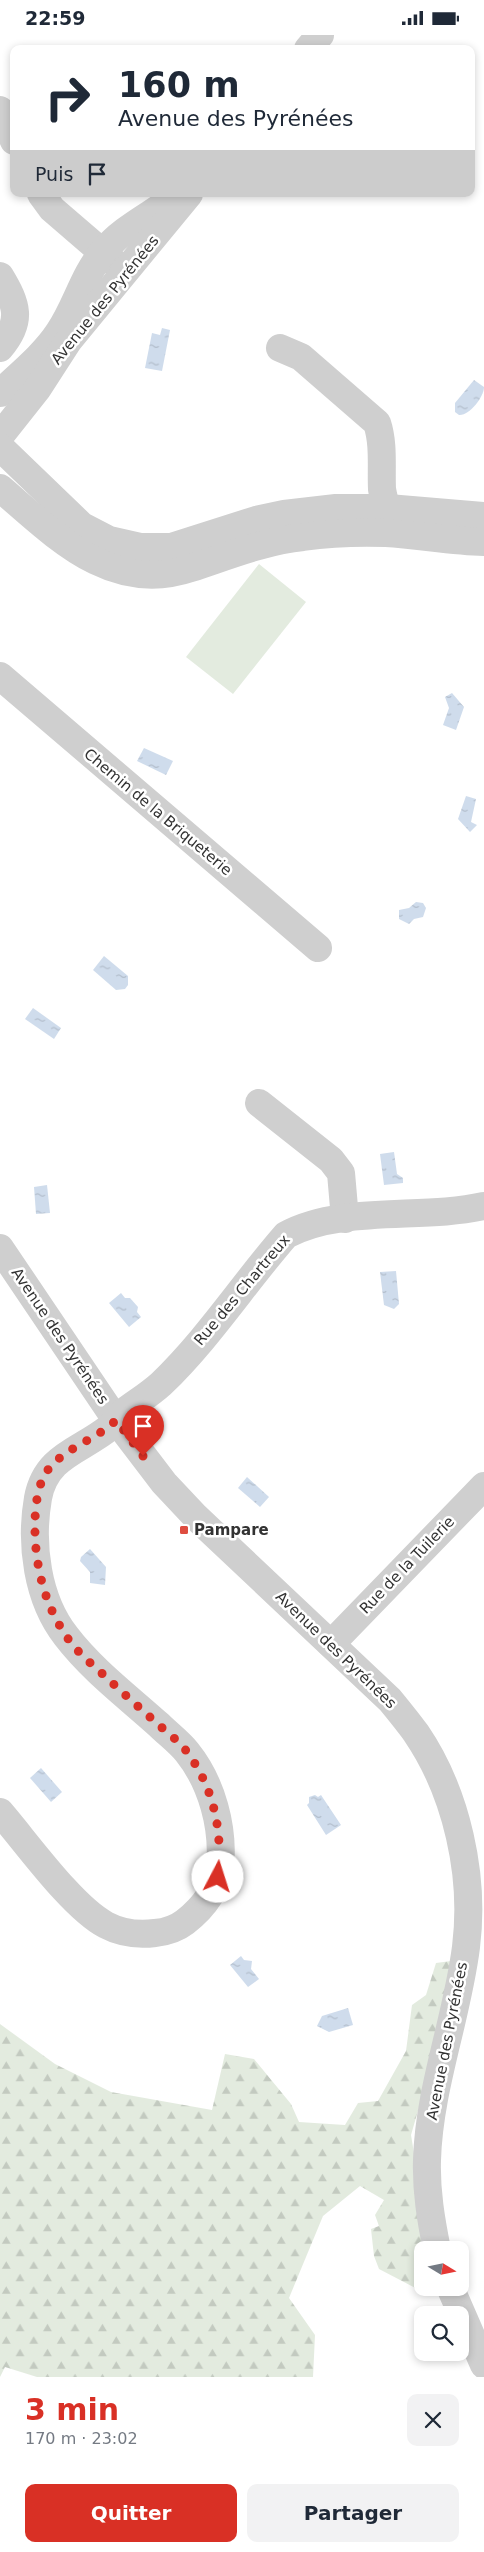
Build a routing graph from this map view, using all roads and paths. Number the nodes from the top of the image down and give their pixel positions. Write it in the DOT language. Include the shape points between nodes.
graph roads {
  1 [pos="320,35"];
  2 [pos="311,45"];
  3 [pos="0,110"];
  4 [pos="10,132"];
  5 [pos="43,197"];
  6 [pos="175,197"];
  7 [pos="187,197"];
  8 [pos="102,252"];
  9 [pos="126,273"];
  10 [pos="0,276"];
  11 [pos="0,348"];
  12 [pos="280,348"];
  13 [pos="0,393"];
  14 [pos="1,436"];
  15 [pos="0,488"];
  16 [pos="484,516"];
  17 [pos="387,520"];
  18 [pos="83,542"];
  19 [pos="484,542"];
  20 [pos="0,676"];
  21 [pos="318,948"];
  22 [pos="259,1103"];
  23 [pos="484,1205"];
  24 [pos="345,1219"];
  25 [pos="0,1248"];
  26 [pos="116,1420"];
  27 [pos="484,1486"];
  28 [pos="331,1644"];
  29 [pos="0,1812"];
  30 [pos="475,1868"];
  31 [pos="436,2241"];
  32 [pos="454,2296"];
  33 [pos="484,2365"];
  1 -- 2 [label="street"];
  3 -- 4 [label="street"];
  5 -- 8 [label="street" via="52,209"];
  6 -- 8 [label="street, Avenue des Pyrénées"];
  7 -- 9 [label="street, Avenue des Pyrénées"];
  8 -- 9 [label="street"];
  8 -- 13 [label="street, Avenue des Pyrénées" via="48,347"];
  9 -- 14 [label="street, Avenue des Pyrénées" via="69,340"];
  10 -- 11 [label="street" via="16,308 10,336"];
  12 -- 17 [label="street" via="301,357 376,423 381,436 382,491"];
  14 -- 18 [label="street"];
  15 -- 18 [label="street"];
  16 -- 17 [label="street"];
  17 -- 18 [label="street" via="227,554 187,556 168,574 129,571 99,564"];
  17 -- 19 [label="street"];
  20 -- 21 [label="street, Chemin de la Briqueterie"];
  22 -- 24 [label="street" via="331,1160 341,1173"];
  23 -- 24 [label="street, Rue des Chartreux"];
  24 -- 26 [label="street, Rue des Chartreux" via="302,1226 286,1235 160,1385"];
  25 -- 26 [label="street, Avenue des Pyrénées"];
  26 -- 28 [label="street, Avenue des Pyrénées" via="164,1483 196,1517"];
  26 -- 29 [label="street, Rue des Chartreux" via="58,1460 43,1477 35,1523 39,1572 44,1591 65,1635 186,1750 205,1780 220,1838 218,1877 212,1893 197,1913 180,1926 166,1932 128,1933 107,1926 91,1915"];
  27 -- 28 [label="street, Rue de la Tuilerie"];
  28 -- 30 [label="street, Avenue des Pyrénées" via="390,1700 417,1734 444,1789"];
  30 -- 31 [label="street, Avenue des Pyrénées" via="466,1947 431,2118 427,2187"];
  32 -- 33 [label="street"];
}
